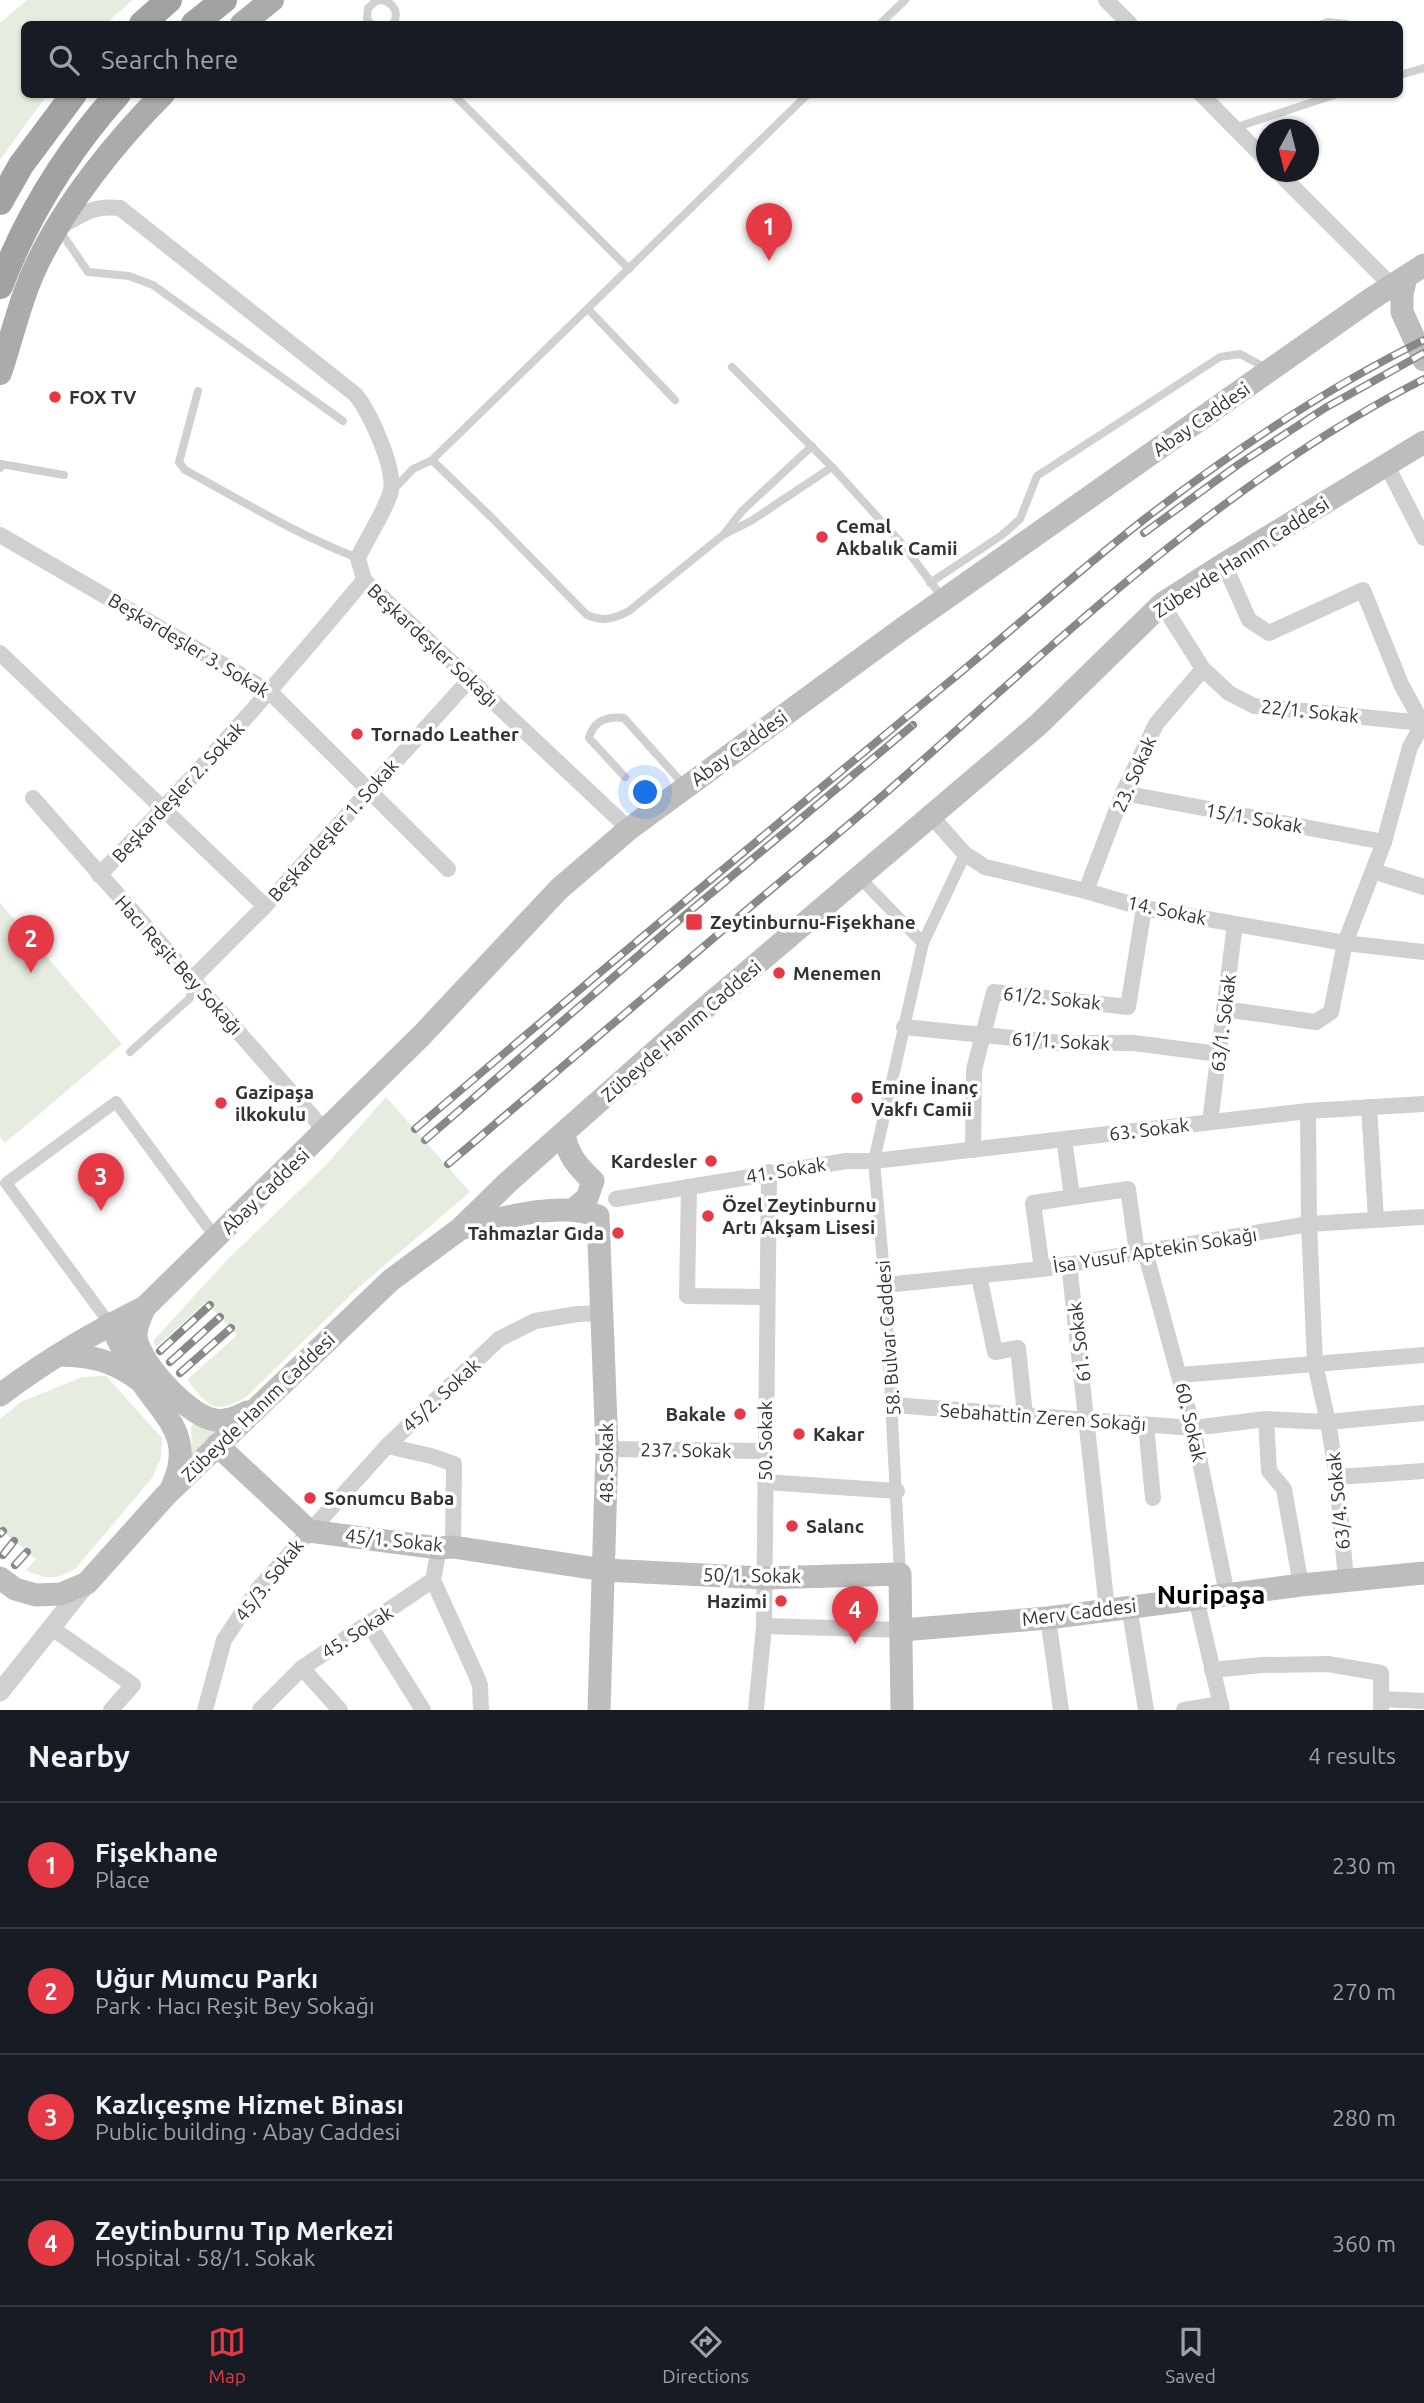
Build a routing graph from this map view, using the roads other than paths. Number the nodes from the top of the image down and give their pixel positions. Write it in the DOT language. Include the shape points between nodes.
graph roads {
  1 [pos="169,0"];
  2 [pos="224,0"];
  3 [pos="272,0"];
  4 [pos="382,0"];
  5 [pos="905,0"];
  6 [pos="1106,0"];
  7 [pos="145,21"];
  8 [pos="198,21"];
  9 [pos="246,21"];
  10 [pos="368,21"];
  11 [pos="395,21"];
  12 [pos="883,21"];
  13 [pos="1127,21"];
  14 [pos="1424,68"];
  15 [pos="1403,74"];
  16 [pos="71,98"];
  17 [pos="114,98"];
  18 [pos="159,98"];
  19 [pos="457,98"];
  20 [pos="804,98"];
  21 [pos="1205,98"];
  22 [pos="1325,98"];
  23 [pos="1234,128"];
  24 [pos="1256,150"];
  25 [pos="1290,182"];
  26 [pos="0,202"];
  27 [pos="58,228"];
  28 [pos="629,269"];
  29 [pos="1407,276"];
  30 [pos="0,286"];
  31 [pos="1371,299"];
  32 [pos="588,309"];
  33 [pos="1402,312"];
  34 [pos="1424,360"];
  35 [pos="732,367"];
  36 [pos="1270,371"];
  37 [pos="0,373"];
  38 [pos="198,391"];
  39 [pos="675,400"];
  40 [pos="343,421"];
  41 [pos="1424,442"];
  42 [pos="811,446"];
  43 [pos="432,460"];
  44 [pos="1386,464"];
  45 [pos="832,467"];
  46 [pos="0,468"];
  47 [pos="64,475"];
  48 [pos="391,491"];
  49 [pos="0,535"];
  50 [pos="723,536"];
  51 [pos="1424,538"];
  52 [pos="358,558"];
  53 [pos="1223,564"];
  54 [pos="364,580"];
  55 [pos="937,591"];
  56 [pos="1162,604"];
  57 [pos="0,653"];
  58 [pos="1203,669"];
  59 [pos="470,679"];
  60 [pos="270,692"];
  61 [pos="1423,722"];
  62 [pos="625,777"];
  63 [pos="685,787"];
  64 [pos="369,790"];
  65 [pos="1123,793"];
  66 [pos="33,798"];
  67 [pos="164,810"];
  68 [pos="932,817"];
  69 [pos="629,829"];
  70 [pos="1384,842"];
  71 [pos="965,854"];
  72 [pos="448,869"];
  73 [pos="1373,871"];
  74 [pos="99,875"];
  75 [pos="859,877"];
  76 [pos="1424,887"];
  77 [pos="1086,891"];
  78 [pos="265,906"];
  79 [pos="1144,908"];
  80 [pos="1236,924"];
  81 [pos="923,943"];
  82 [pos="1345,943"];
  83 [pos="1424,952"];
  84 [pos="192,979"];
  85 [pos="1224,1009"];
  86 [pos="904,1027"];
  87 [pos="982,1036"];
  88 [pos="130,1052"];
  89 [pos="1219,1054"];
  90 [pos="1424,1104"];
  91 [pos="1369,1107"];
  92 [pos="1308,1111"];
  93 [pos="1210,1122"];
  94 [pos="326,1132"];
  95 [pos="564,1134"];
  96 [pos="1064,1139"];
  97 [pos="973,1150"];
  98 [pos="874,1161"];
  99 [pos="769,1172"];
  100 [pos="593,1181"];
  101 [pos="689,1188"];
  102 [pos="1072,1196"];
  103 [pos="616,1199"];
  104 [pos="573,1210"];
  105 [pos="598,1216"];
  106 [pos="1424,1217"];
  107 [pos="1376,1219"];
  108 [pos="1309,1224"];
  109 [pos="460,1229"];
  110 [pos="216,1238"];
  111 [pos="1141,1252"];
  112 [pos="1069,1264"];
  113 [pos="1042,1269"];
  114 [pos="979,1276"];
  115 [pos="885,1285"];
  116 [pos="767,1297"];
  117 [pos="145,1307"];
  118 [pos="603,1313"];
  119 [pos="110,1324"];
  120 [pos="60,1355"];
  121 [pos="1424,1355"];
  122 [pos="1315,1364"];
  123 [pos="36,1367"];
  124 [pos="0,1374"];
  125 [pos="1180,1375"];
  126 [pos="0,1380"];
  127 [pos="141,1380"];
  128 [pos="0,1395"];
  129 [pos="893,1405"];
  130 [pos="256,1408"];
  131 [pos="1424,1413"];
  132 [pos="1024,1415"];
  133 [pos="1266,1419"];
  134 [pos="1088,1421"];
  135 [pos="1328,1422"];
  136 [pos="1146,1425"];
  137 [pos="1193,1428"];
  138 [pos="217,1445"];
  139 [pos="387,1446"];
  140 [pos="607,1449"];
  141 [pos="764,1451"];
  142 [pos="1424,1471"];
  143 [pos="1337,1477"];
  144 [pos="765,1482"];
  145 [pos="897,1491"];
  146 [pos="166,1495"];
  147 [pos="1153,1498"];
  148 [pos="309,1531"];
  149 [pos="446,1547"];
  150 [pos="604,1570"];
  151 [pos="1424,1573"];
  152 [pos="900,1574"];
  153 [pos="0,1578"];
  154 [pos="765,1578"];
  155 [pos="433,1580"];
  156 [pos="1346,1581"];
  157 [pos="87,1583"];
  158 [pos="1301,1585"];
  159 [pos="1227,1594"];
  160 [pos="1196,1598"];
  161 [pos="1118,1607"];
  162 [pos="1048,1618"];
  163 [pos="369,1624"];
  164 [pos="764,1626"];
  165 [pos="53,1629"];
  166 [pos="902,1630"];
  167 [pos="303,1668"];
  168 [pos="1212,1670"];
  169 [pos="0,1692"];
  170 [pos="1424,1701"];
  171 [pos="1382,1705"];
  172 [pos="1221,1707"];
  173 [pos="111,1710"];
  174 [pos="205,1710"];
  175 [pos="260,1710"];
  176 [pos="340,1710"];
  177 [pos="423,1710"];
  178 [pos="481,1710"];
  179 [pos="599,1710"];
  180 [pos="756,1710"];
  181 [pos="902,1710"];
  182 [pos="1061,1710"];
  183 [pos="1146,1710"];
  184 [pos="1184,1710"];
  1 -- 7 [label="highway"];
  2 -- 8 [label="highway"];
  3 -- 9 [label="main road"];
  4 -- 10 [label="lane" via="368,8"];
  4 -- 11 [label="lane" via="392,4"];
  5 -- 12 [label="lane"];
  6 -- 13 [label="street"];
  14 -- 15 [label="lane"];
  16 -- 26 [label="highway" via="21,165"];
  17 -- 30 [label="highway" via="57,174"];
  18 -- 27 [label="main road" via="122,137"];
  19 -- 28 [label="lane"];
  20 -- 28 [label="lane"];
  21 -- 23 [label="street"];
  22 -- 23 [label="lane"];
  23 -- 24 [label="street"];
  25 -- 29 [label="street"];
  27 -- 37 [label="main road" via="38,262"];
  27 -- 40 [label="lane" via="88,272 129,276 153,285"];
  27 -- 48 [label="street" via="102,206 120,208 356,395 368,410 382,448 391,473"];
  28 -- 32 [label="lane"];
  29 -- 31 [label="main road, Abay Caddesi"];
  29 -- 33 [label="main road"];
  31 -- 33 [label="main road"];
  31 -- 36 [label="main road, Abay Caddesi"];
  32 -- 39 [label="lane"];
  32 -- 43 [label="lane"];
  33 -- 34 [label="main road"];
  35 -- 42 [label="lane"];
  36 -- 55 [label="main road, Abay Caddesi"];
  36 -- 55 [label="lane" via="1240,354 1220,357 1037,476 1020,519"];
  38 -- 52 [label="lane" via="179,462 185,470"];
  41 -- 44 [label="main road, Zübeyde Hanım Caddesi"];
  42 -- 45 [label="lane"];
  42 -- 50 [label="lane" via="742,511"];
  43 -- 48 [label="lane" via="413,468"];
  43 -- 50 [label="lane" via="587,615 600,621 629,611"];
  44 -- 51 [label="street"];
  44 -- 53 [label="main road, Zübeyde Hanım Caddesi"];
  45 -- 50 [label="lane"];
  45 -- 55 [label="lane" via="903,545"];
  46 -- 47 [label="lane" via="1,464"];
  48 -- 52 [label="street"];
  49 -- 60 [label="street, Beşkardeşler 3. Sokak"];
  52 -- 54 [label="street, Beşkardeşler Sokağı"];
  53 -- 56 [label="main road, Zübeyde Hanım Caddesi"];
  53 -- 61 [label="street" via="1250,620 1269,633 1363,590 1401,684"];
  54 -- 59 [label="street, Beşkardeşler Sokağı"];
  54 -- 60 [label="street, Beşkardeşler 2. Sokak"];
  55 -- 63 [label="main road, Abay Caddesi"];
  56 -- 58 [label="street, 22/1. Sokak"];
  56 -- 68 [label="main road, Zübeyde Hanım Caddesi" via="1038,725"];
  57 -- 67 [label="street"];
  58 -- 61 [label="street, 22/1. Sokak" via="1230,693 1254,706"];
  58 -- 65 [label="street, 23. Sokak" via="1156,724"];
  59 -- 64 [label="street, Beşkardeşler 1. Sokak"];
  59 -- 69 [label="street, Beşkardeşler Sokağı"];
  60 -- 64 [label="street, Beşkardeşler 3. Sokak"];
  60 -- 67 [label="street, Beşkardeşler 2. Sokak"];
  61 -- 70 [label="street" via="1410,747"];
  62 -- 63 [label="lane" via="589,738 600,720 611,716 624,718"];
  63 -- 69 [label="main road, Abay Caddesi"];
  64 -- 72 [label="street, Beşkardeşler 3. Sokak"];
  64 -- 78 [label="street, Beşkardeşler 1. Sokak"];
  65 -- 70 [label="street, 15/1. Sokak"];
  65 -- 77 [label="street, 23. Sokak"];
  66 -- 74 [label="street, Hacı Reşit Bey Sokağı"];
  67 -- 74 [label="street, Beşkardeşler 2. Sokak"];
  67 -- 78 [label="street"];
  68 -- 71 [label="street, 14. Sokak"];
  68 -- 75 [label="main road, Zübeyde Hanım Caddesi"];
  69 -- 94 [label="main road, Abay Caddesi" via="559,889"];
  70 -- 73 [label="street"];
  71 -- 77 [label="street, 14. Sokak" via="985,867"];
  71 -- 81 [label="street, 58. Bulvar Caddesi"];
  73 -- 76 [label="street"];
  73 -- 82 [label="street"];
  74 -- 84 [label="street, Hacı Reşit Bey Sokağı"];
  75 -- 81 [label="street"];
  75 -- 95 [label="main road, Zübeyde Hanım Caddesi"];
  77 -- 79 [label="street, 14. Sokak"];
  78 -- 84 [label="street, Beşkardeşler 1. Sokak"];
  79 -- 80 [label="street, 14. Sokak"];
  79 -- 87 [label="street, 61/2. Sokak" via="1128,1007 994,992"];
  80 -- 82 [label="street, 14. Sokak"];
  80 -- 85 [label="street, 63/1. Sokak"];
  81 -- 86 [label="street, 58. Bulvar Caddesi"];
  82 -- 83 [label="street, 14. Sokak"];
  82 -- 85 [label="street" via="1331,1012 1316,1022"];
  84 -- 88 [label="lane" via="190,998"];
  84 -- 94 [label="street, Hacı Reşit Bey Sokağı"];
  85 -- 89 [label="street, 63/1. Sokak"];
  86 -- 87 [label="street, 61/1. Sokak"];
  86 -- 98 [label="street, 58. Bulvar Caddesi"];
  87 -- 89 [label="street, 61/1. Sokak" via="1134,1044"];
  87 -- 97 [label="street, 61/2. Sokak" via="974,1070"];
  89 -- 93 [label="street, 63/1. Sokak"];
  90 -- 91 [label="street, 63. Sokak"];
  91 -- 92 [label="street, 63. Sokak"];
  91 -- 107 [label="street"];
  92 -- 93 [label="street, 63. Sokak"];
  92 -- 108 [label="street, 63/4. Sokak"];
  93 -- 96 [label="street, 63. Sokak"];
  94 -- 110 [label="main road, Abay Caddesi"];
  95 -- 100 [label="main road" via="578,1168"];
  95 -- 109 [label="main road, Zübeyde Hanım Caddesi"];
  96 -- 97 [label="street, 63. Sokak"];
  96 -- 102 [label="street"];
  97 -- 98 [label="street, 63. Sokak"];
  98 -- 99 [label="street, 41. Sokak"];
  98 -- 115 [label="street, 58. Bulvar Caddesi"];
  99 -- 101 [label="street, 41. Sokak"];
  99 -- 116 [label="street, 50. Sokak"];
  100 -- 103 [label="street"];
  100 -- 104 [label="main road" via="587,1198"];
  101 -- 103 [label="street, 41. Sokak"];
  101 -- 116 [label="street" via="687,1296"];
  102 -- 111 [label="street, 60. Sokak" via="1128,1189"];
  102 -- 113 [label="street" via="1033,1203"];
  103 -- 105 [label="street"];
  104 -- 105 [label="main road"];
  104 -- 109 [label="main road" via="514,1215"];
  105 -- 118 [label="main road, 48. Sokak"];
  106 -- 107 [label="street, İsa Yusuf Aptekin Sokağı"];
  107 -- 108 [label="street, İsa Yusuf Aptekin Sokağı"];
  108 -- 111 [label="street, İsa Yusuf Aptekin Sokağı"];
  108 -- 122 [label="street, 63/4. Sokak"];
  109 -- 130 [label="main road, Zübeyde Hanım Caddesi" via="391,1280"];
  110 -- 117 [label="main road, Abay Caddesi"];
  110 -- 119 [label="street" via="116,1102 6,1183"];
  111 -- 112 [label="street, İsa Yusuf Aptekin Sokağı"];
  111 -- 125 [label="street, 60. Sokak"];
  112 -- 113 [label="street, İsa Yusuf Aptekin Sokağı"];
  112 -- 134 [label="street, 61. Sokak"];
  113 -- 114 [label="street, İsa Yusuf Aptekin Sokağı"];
  114 -- 115 [label="street, İsa Yusuf Aptekin Sokağı"];
  114 -- 132 [label="street" via="995,1352 1018,1348"];
  115 -- 129 [label="street, 58. Bulvar Caddesi"];
  116 -- 141 [label="street, 50. Sokak"];
  117 -- 119 [label="main road, Abay Caddesi"];
  117 -- 130 [label="main road" via="137,1342 179,1400 196,1414 222,1421"];
  118 -- 139 [label="street, 45/2. Sokak" via="535,1321 499,1339"];
  118 -- 140 [label="main road, 48. Sokak"];
  119 -- 120 [label="main road, Abay Caddesi"];
  119 -- 127 [label="main road"];
  120 -- 123 [label="main road, Abay Caddesi"];
  120 -- 127 [label="main road" via="109,1361"];
  121 -- 122 [label="street"];
  122 -- 125 [label="street"];
  122 -- 135 [label="street, 63/4. Sokak"];
  123 -- 124 [label="main road"];
  123 -- 126 [label="main road, Abay Caddesi"];
  123 -- 128 [label="main road, Abay Caddesi"];
  125 -- 137 [label="street, 60. Sokak"];
  127 -- 146 [label="main road" via="178,1436 178,1471"];
  129 -- 132 [label="street, Sebahattin Zeren Sokağı"];
  129 -- 145 [label="street, 58. Bulvar Caddesi"];
  130 -- 138 [label="main road, Zübeyde Hanım Caddesi"];
  131 -- 135 [label="street, Sebahattin Zeren Sokağı"];
  132 -- 134 [label="street, Sebahattin Zeren Sokağı"];
  133 -- 135 [label="street, Sebahattin Zeren Sokağı"];
  133 -- 137 [label="street, Sebahattin Zeren Sokağı"];
  133 -- 158 [label="street" via="1269,1471 1284,1489"];
  134 -- 136 [label="street, Sebahattin Zeren Sokağı"];
  134 -- 161 [label="street, 61. Sokak"];
  135 -- 143 [label="street, 63/4. Sokak"];
  136 -- 137 [label="street, Sebahattin Zeren Sokağı"];
  136 -- 147 [label="street"];
  137 -- 159 [label="street, 60. Sokak"];
  138 -- 146 [label="main road, Zübeyde Hanım Caddesi"];
  138 -- 148 [label="main road"];
  139 -- 148 [label="street, 45/2. Sokak"];
  139 -- 149 [label="street" via="454,1464"];
  140 -- 141 [label="street, 237. Sokak"];
  140 -- 150 [label="main road, 48. Sokak"];
  141 -- 144 [label="street, 50. Sokak"];
  142 -- 143 [label="street"];
  143 -- 156 [label="street, 63/4. Sokak"];
  144 -- 145 [label="street"];
  144 -- 154 [label="street, 50. Sokak"];
  145 -- 152 [label="street, 58. Bulvar Caddesi"];
  146 -- 157 [label="main road, Zübeyde Hanım Caddesi"];
  148 -- 149 [label="main road, 45/1. Sokak"];
  148 -- 174 [label="street, 45/3. Sokak" via="258,1589 224,1640"];
  149 -- 150 [label="main road, 45/1. Sokak"];
  149 -- 155 [label="street"];
  150 -- 154 [label="main road, 50/1. Sokak"];
  150 -- 179 [label="main road, 48. Sokak"];
  151 -- 156 [label="main road, Merv Caddesi"];
  152 -- 154 [label="main road, 50/1. Sokak"];
  152 -- 166 [label="main road, 58. Bulvar Caddesi"];
  153 -- 157 [label="main road" via="15,1589 36,1595 61,1594"];
  154 -- 164 [label="street, 50. Sokak"];
  155 -- 163 [label="street, 45. Sokak"];
  155 -- 178 [label="street" via="480,1685"];
  156 -- 158 [label="main road, Merv Caddesi"];
  157 -- 165 [label="street, Zübeyde Hanım Caddesi"];
  158 -- 159 [label="main road, Merv Caddesi"];
  159 -- 160 [label="main road, Merv Caddesi"];
  160 -- 161 [label="main road, Merv Caddesi"];
  160 -- 168 [label="street"];
  161 -- 162 [label="main road, Merv Caddesi"];
  161 -- 183 [label="street, 61. Sokak"];
  162 -- 166 [label="main road, Merv Caddesi"];
  162 -- 182 [label="street"];
  163 -- 167 [label="street, 45. Sokak"];
  163 -- 177 [label="street"];
  164 -- 166 [label="street"];
  164 -- 180 [label="street, 50. Sokak"];
  165 -- 169 [label="street, Zübeyde Hanım Caddesi"];
  165 -- 173 [label="street" via="133,1685"];
  166 -- 181 [label="main road, 58. Bulvar Caddesi"];
  167 -- 175 [label="street, 45. Sokak"];
  167 -- 176 [label="street"];
  168 -- 171 [label="street" via="1328,1664 1381,1673"];
  168 -- 172 [label="street"];
  170 -- 171 [label="street"];
  172 -- 184 [label="street"];
}
